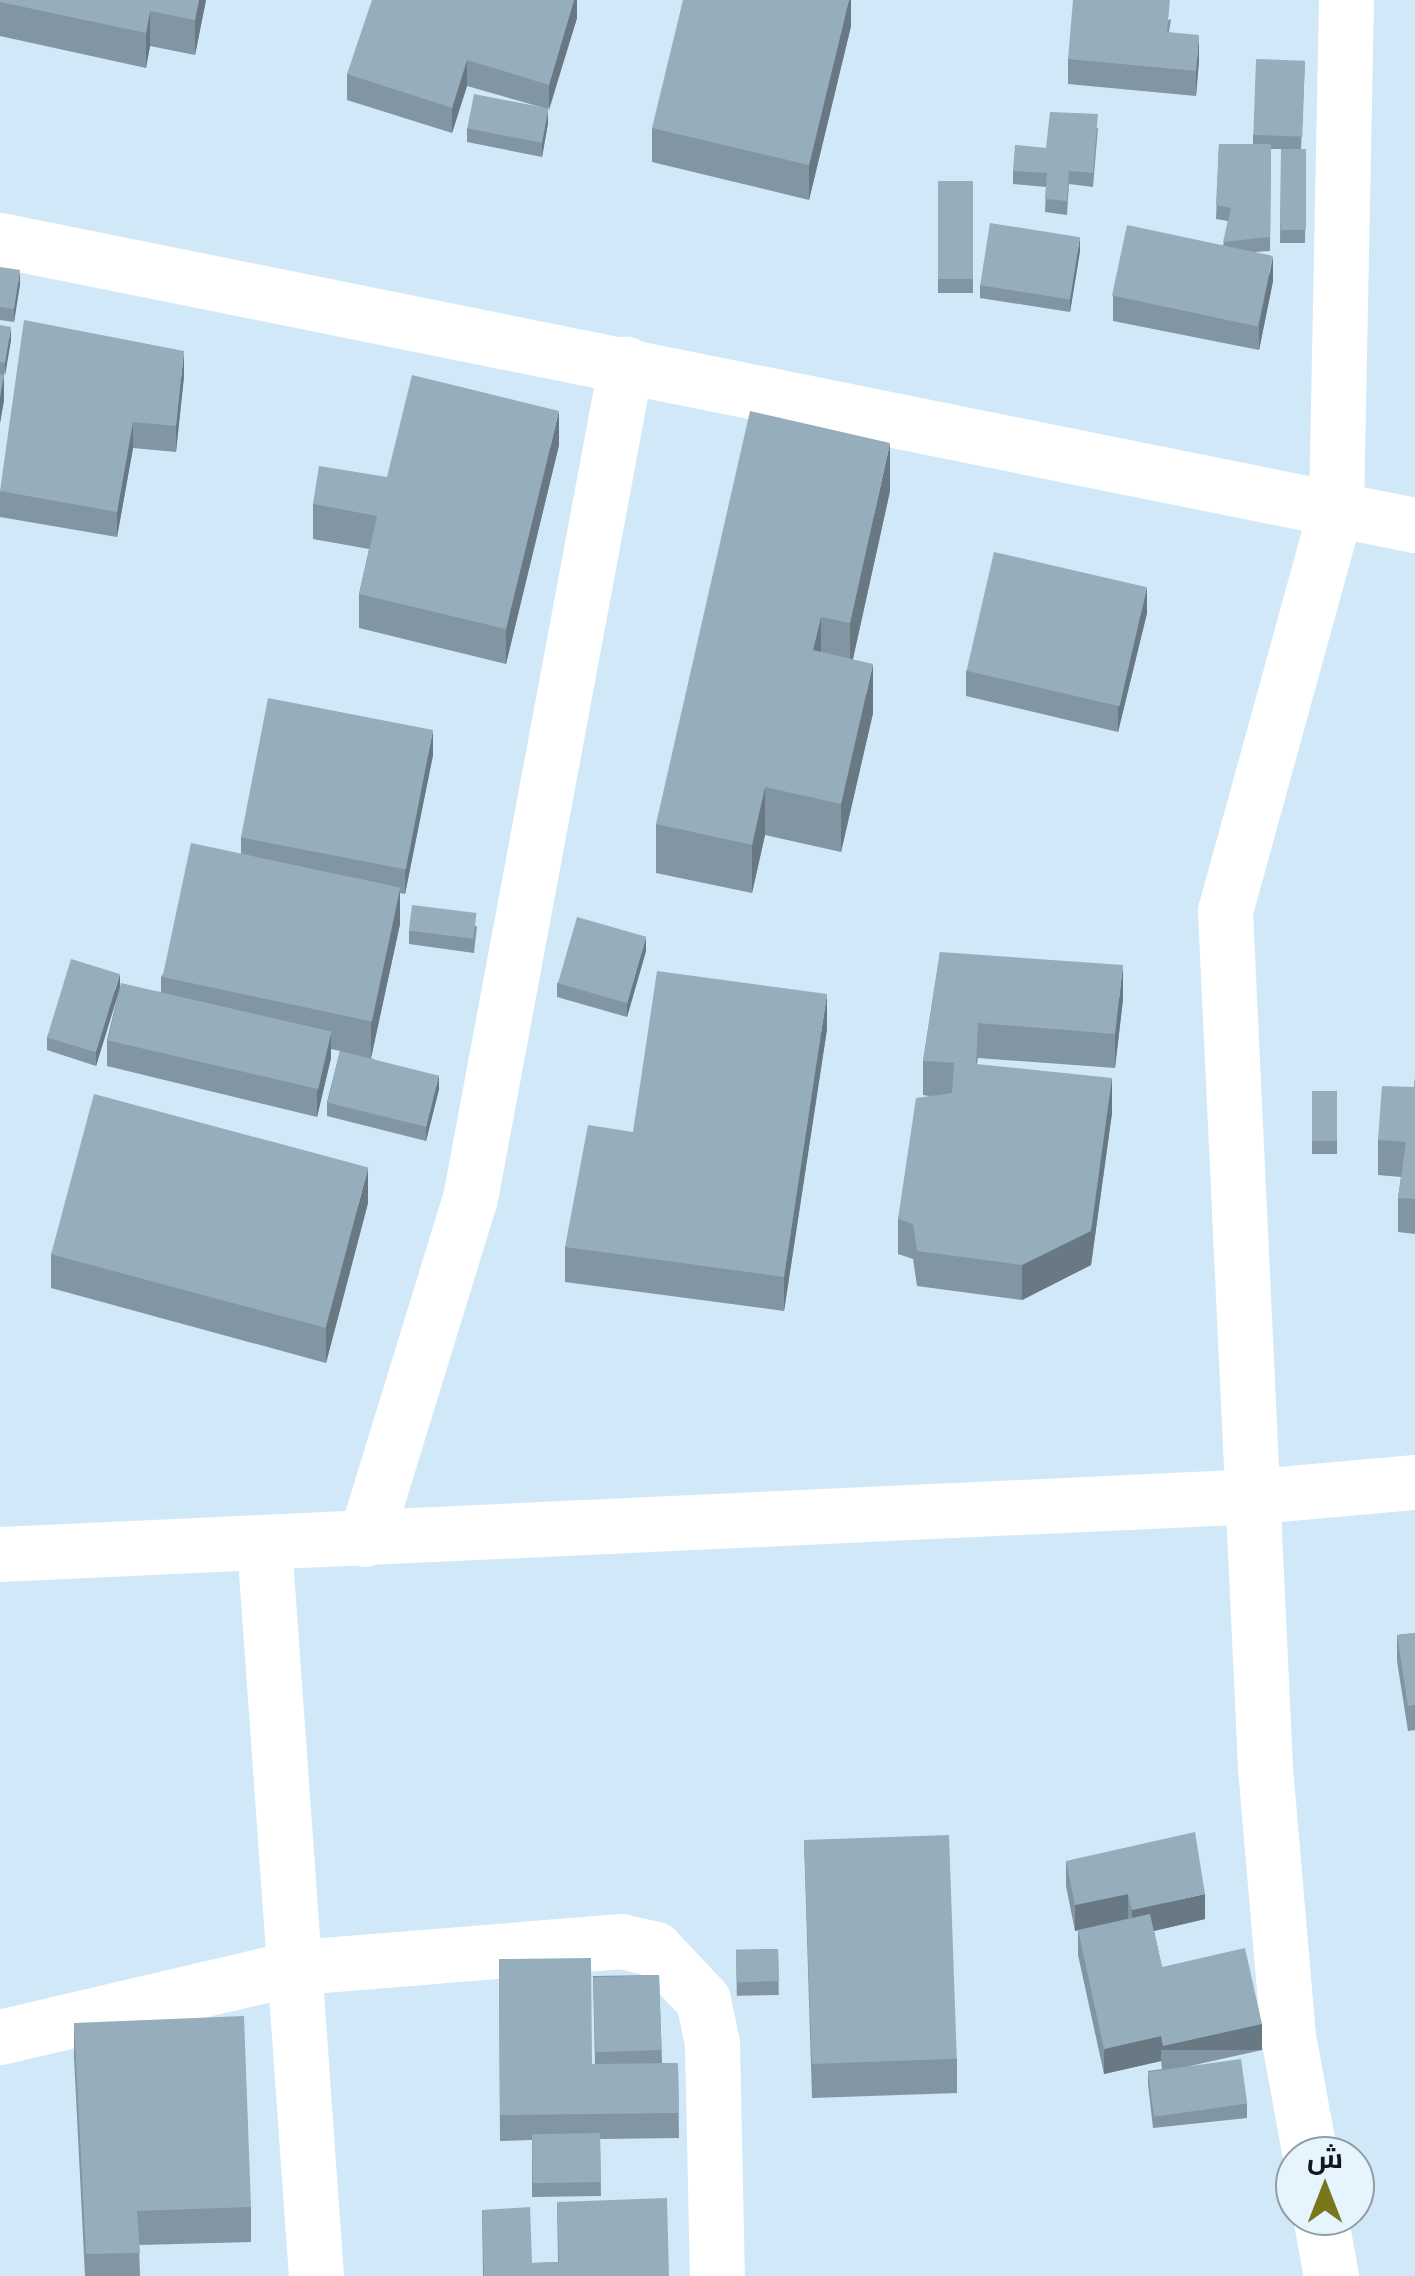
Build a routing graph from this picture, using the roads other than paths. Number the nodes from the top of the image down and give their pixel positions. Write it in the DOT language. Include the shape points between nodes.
graph roads {
  1 [pos="1346,0"];
  2 [pos="0,240"];
  3 [pos="626,363"];
  4 [pos="1336,506"];
  5 [pos="1415,525"];
  6 [pos="1415,1482"];
  7 [pos="1257,1496"];
  8 [pos="365,1539"];
  9 [pos="264,1543"];
  10 [pos="0,1554"];
  11 [pos="298,1966"];
  12 [pos="0,2037"];
  13 [pos="1306,2136"];
  14 [pos="1324,2236"];
  15 [pos="316,2276"];
  16 [pos="716,2276"];
  17 [pos="1331,2276"];
  1 -- 4 [label="street"];
  2 -- 3 [label="street"];
  3 -- 4 [label="street"];
  3 -- 8 [label="street" via="470,1198"];
  4 -- 5 [label="street"];
  4 -- 7 [label="street" via="1225,911"];
  6 -- 7 [label="street"];
  7 -- 8 [label="street"];
  7 -- 13 [label="street" via="1275,1901"];
  8 -- 9 [label="street"];
  9 -- 10 [label="street"];
  9 -- 11 [label="street"];
  11 -- 12 [label="street"];
  11 -- 15 [label="street"];
  11 -- 16 [label="street" via="621,1941 655,1949 703,2000 712,2043"];
  14 -- 17 [label="street"];
}
